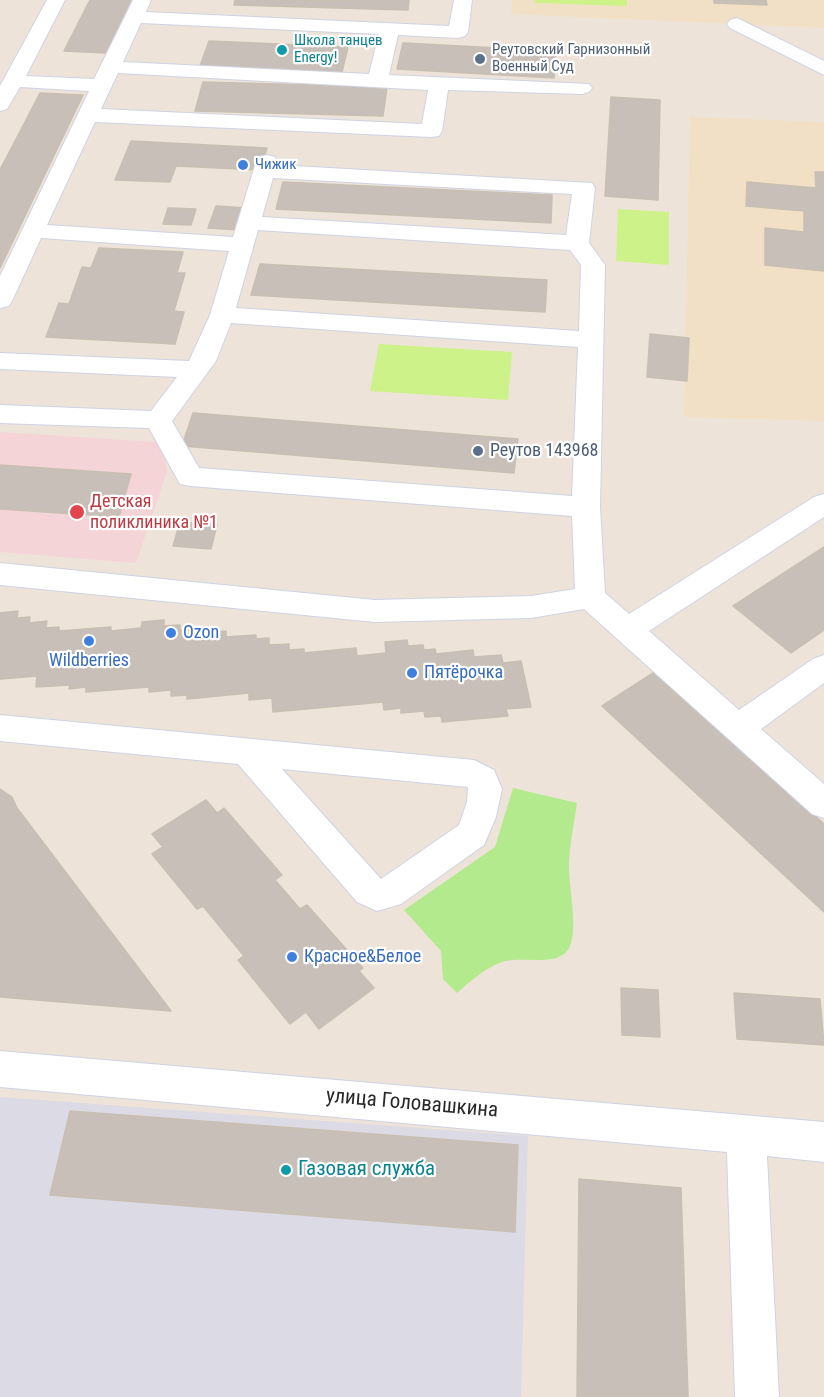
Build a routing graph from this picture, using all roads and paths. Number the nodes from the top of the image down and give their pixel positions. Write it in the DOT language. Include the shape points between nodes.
graph roads {
  1 [pos="56,0"];
  2 [pos="463,0"];
  3 [pos="138,9"];
  4 [pos="737,24"];
  5 [pos="390,29"];
  6 [pos="824,69"];
  7 [pos="106,76"];
  8 [pos="13,81"];
  9 [pos="378,81"];
  10 [pos="439,84"];
  11 [pos="582,88"];
  12 [pos="0,105"];
  13 [pos="88,115"];
  14 [pos="33,231"];
  15 [pos="246,234"];
  16 [pos="577,243"];
  17 [pos="0,301"];
  18 [pos="222,315"];
  19 [pos="590,340"];
  20 [pos="0,361"];
  21 [pos="197,370"];
  22 [pos="0,414"];
  23 [pos="158,420"];
  24 [pos="824,504"];
  25 [pos="586,507"];
  26 [pos="0,574"];
  27 [pos="590,597"];
  28 [pos="627,630"];
  29 [pos="824,667"];
  30 [pos="0,728"];
  31 [pos="738,728"];
  32 [pos="247,752"];
  33 [pos="824,804"];
  34 [pos="0,1069"];
  35 [pos="746,1135"];
  36 [pos="824,1143"];
  37 [pos="757,1397"];
  1 -- 8 [label="street"];
  2 -- 5 [label="street" via="458,32"];
  3 -- 5 [label="street"];
  3 -- 7 [label="street"];
  4 -- 6 [label="street"];
  5 -- 9 [label="street"];
  7 -- 8 [label="street"];
  7 -- 9 [label="street"];
  7 -- 13 [label="street"];
  8 -- 12 [label="street"];
  9 -- 10 [label="street"];
  10 -- 11 [label="street"];
  10 -- 13 [label="street" via="431,131"];
  13 -- 14 [label="street"];
  14 -- 15 [label="street"];
  14 -- 17 [label="street"];
  15 -- 16 [label="street"];
  15 -- 16 [label="street" via="266,166 584,188"];
  15 -- 18 [label="street"];
  16 -- 19 [label="street" via="593,265"];
  18 -- 19 [label="street"];
  18 -- 21 [label="street"];
  19 -- 25 [label="street"];
  20 -- 21 [label="street"];
  21 -- 23 [label="street"];
  22 -- 23 [label="street"];
  23 -- 25 [label="street" via="190,477"];
  24 -- 28 [label="street"];
  25 -- 27 [label="street"];
  26 -- 27 [label="street" via="375,610 531,608"];
  27 -- 28 [label="street"];
  28 -- 31 [label="street"];
  29 -- 31 [label="street"];
  30 -- 32 [label="street"];
  31 -- 33 [label="street"];
  32 -- 32 [label="street" via="474,774 486,787 478,824 472,835 389,893 377,896"];
  34 -- 35 [label="street, улица Головашкина"];
  35 -- 36 [label="street, улица Головашкина"];
  35 -- 37 [label="street"];
}
